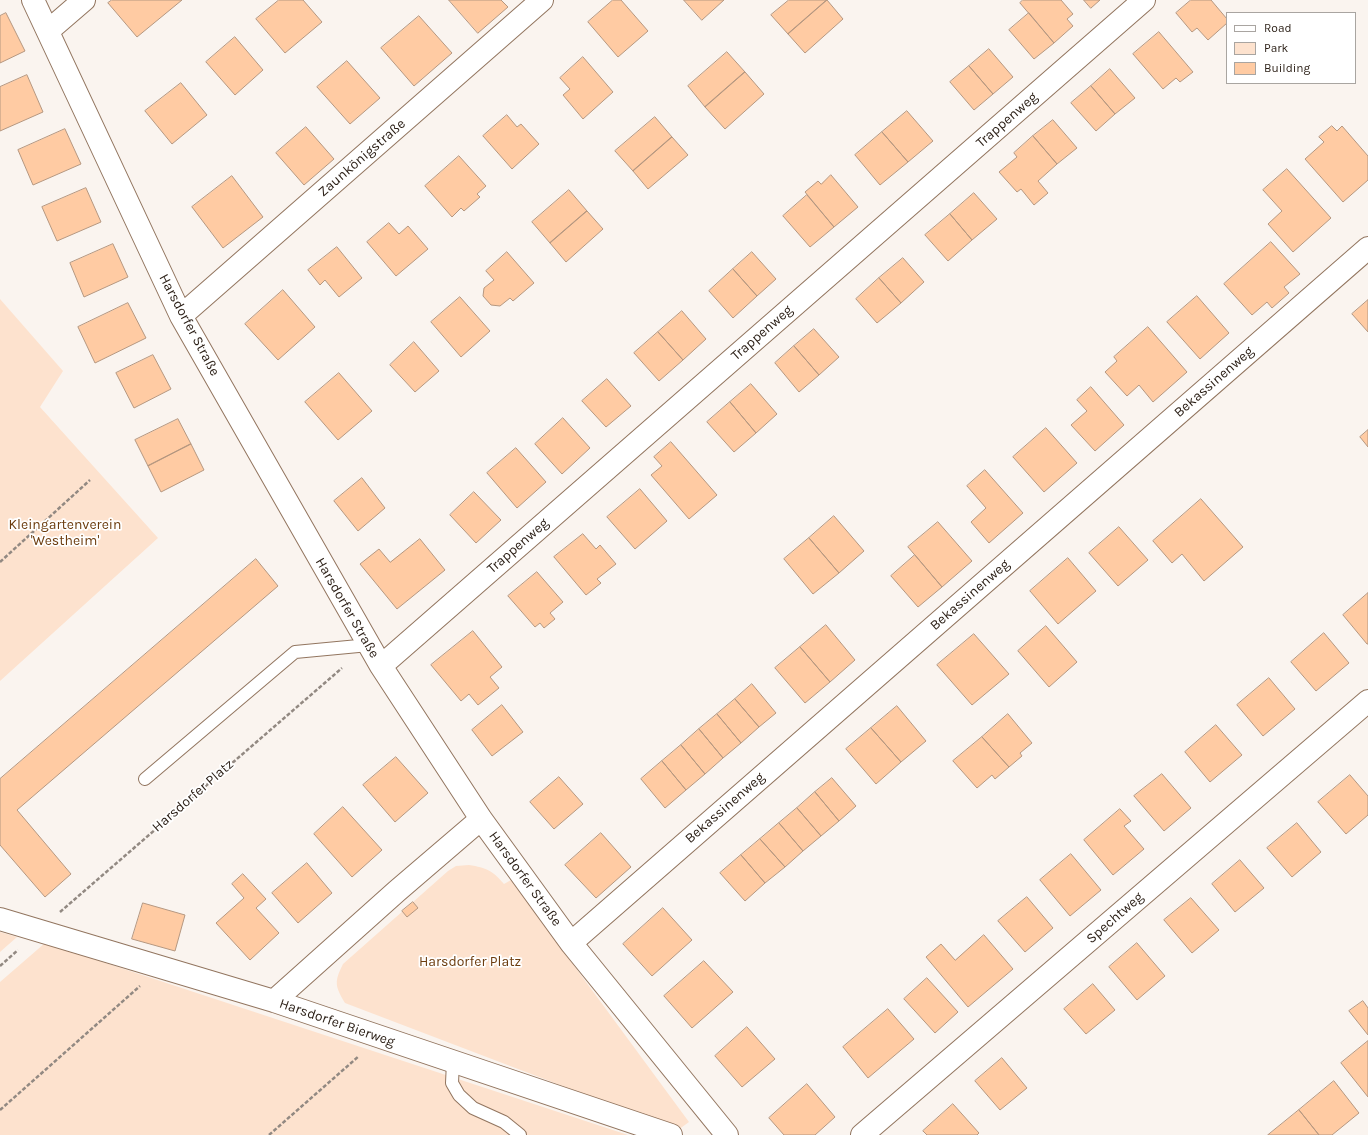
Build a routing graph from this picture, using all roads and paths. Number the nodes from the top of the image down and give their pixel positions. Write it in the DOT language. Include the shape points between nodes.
graph roads {
  1 [pos="33,0"];
  2 [pos="84,0"];
  3 [pos="542,0"];
  4 [pos="1144,0"];
  5 [pos="48,31"];
  6 [pos="1368,248"];
  7 [pos="181,316"];
  8 [pos="90,480"];
  9 [pos="0,562"];
  10 [pos="369,645"];
  11 [pos="348,663"];
  12 [pos="381,666"];
  13 [pos="1368,701"];
  14 [pos="145,779"];
  15 [pos="481,819"];
  16 [pos="0,919"];
  17 [pos="40,930"];
  18 [pos="571,943"];
  19 [pos="162,967"];
  20 [pos="274,1001"];
  21 [pos="363,1052"];
  22 [pos="453,1062"];
  23 [pos="0,1110"];
  24 [pos="270,1135"];
  25 [pos="520,1135"];
  26 [pos="671,1135"];
  27 [pos="725,1135"];
  28 [pos="862,1135"];
  1 -- 5 [label="street, Harsdorfer Straße"];
  2 -- 5 [label="street"];
  3 -- 7 [label="street, Zaunkönigstraße"];
  4 -- 12 [label="street, Trappenweg"];
  5 -- 7 [label="street, Harsdorfer Straße"];
  6 -- 18 [label="street, Bekassinenweg"];
  7 -- 10 [label="street, Harsdorfer Straße"];
  8 -- 9 [label="path"];
  10 -- 12 [label="street, Harsdorfer Straße"];
  10 -- 14 [label="lane" via="296,652"];
  11 -- 17 [label="path, Harsdorfer Platz"];
  12 -- 15 [label="street, Harsdorfer Straße"];
  13 -- 28 [label="street, Spechtweg"];
  15 -- 18 [label="street, Harsdorfer Straße"];
  15 -- 20 [label="street"];
  16 -- 17 [label="street, Harsdorfer Bierweg"];
  17 -- 19 [label="street, Harsdorfer Bierweg"];
  18 -- 27 [label="street, Harsdorfer Straße"];
  19 -- 20 [label="street, Harsdorfer Bierweg"];
  19 -- 23 [label="path"];
  20 -- 22 [label="street, Harsdorfer Bierweg"];
  21 -- 24 [label="path"];
  22 -- 25 [label="lane" via="452,1082 459,1095 473,1108 504,1122"];
  22 -- 26 [label="street, Harsdorfer Bierweg"];
}
